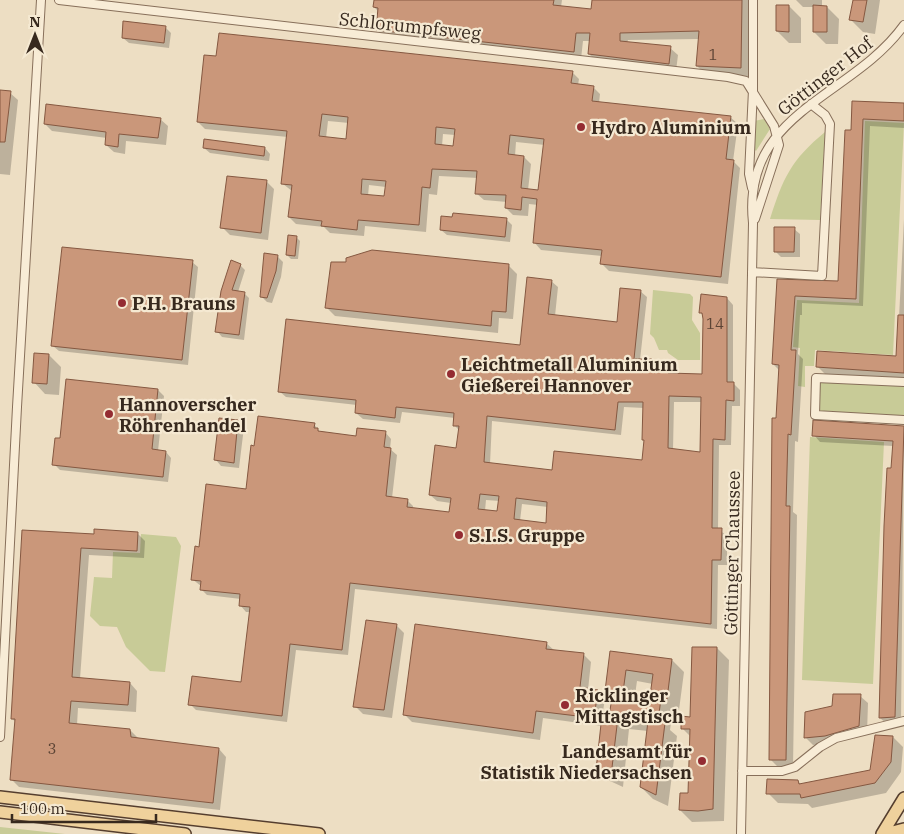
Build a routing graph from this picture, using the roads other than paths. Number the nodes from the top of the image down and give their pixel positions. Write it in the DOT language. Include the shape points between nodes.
graph roads {
  1 [pos="42,0"];
  2 [pos="59,0"];
  3 [pos="754,0"];
  4 [pos="904,25"];
  5 [pos="753,90"];
  6 [pos="811,104"];
  7 [pos="778,134"];
  8 [pos="752,188"];
  9 [pos="754,223"];
  10 [pos="752,272"];
  11 [pos="904,382"];
  12 [pos="904,420"];
  13 [pos="904,721"];
  14 [pos="0,737"];
  15 [pos="742,771"];
  16 [pos="0,797"];
  17 [pos="904,798"];
  18 [pos="0,812"];
  19 [pos="904,829"];
  20 [pos="185,834"];
  21 [pos="319,834"];
  22 [pos="741,834"];
  23 [pos="884,834"];
  1 -- 14 [label="street"];
  2 -- 5 [label="street, Schlorumpfsweg" via="728,76 746,81"];
  3 -- 5 [label="street, Göttinger Hof"];
  4 -- 6 [label="street, Göttinger Hof" via="869,62"];
  5 -- 7 [label="street, Göttinger Hof"];
  5 -- 8 [label="street, Göttinger Chaussee" via="749,160"];
  6 -- 7 [label="street, Göttinger Hof"];
  6 -- 10 [label="street" via="826,115 830,124 822,276"];
  7 -- 8 [label="street, Göttinger Chaussee" via="762,159"];
  7 -- 9 [label="street, Göttinger Chaussee" via="778,155"];
  8 -- 9 [label="street, Göttinger Chaussee"];
  9 -- 10 [label="street, Göttinger Chaussee"];
  10 -- 15 [label="street, Göttinger Chaussee"];
  11 -- 12 [label="street" via="816,378 814,415"];
  13 -- 15 [label="street" via="836,738 795,767"];
  15 -- 22 [label="street, Göttinger Chaussee"];
  16 -- 21 [label="main road"];
  17 -- 23 [label="main road"];
  18 -- 20 [label="main road"];
  19 -- 23 [label="main road"];
}
